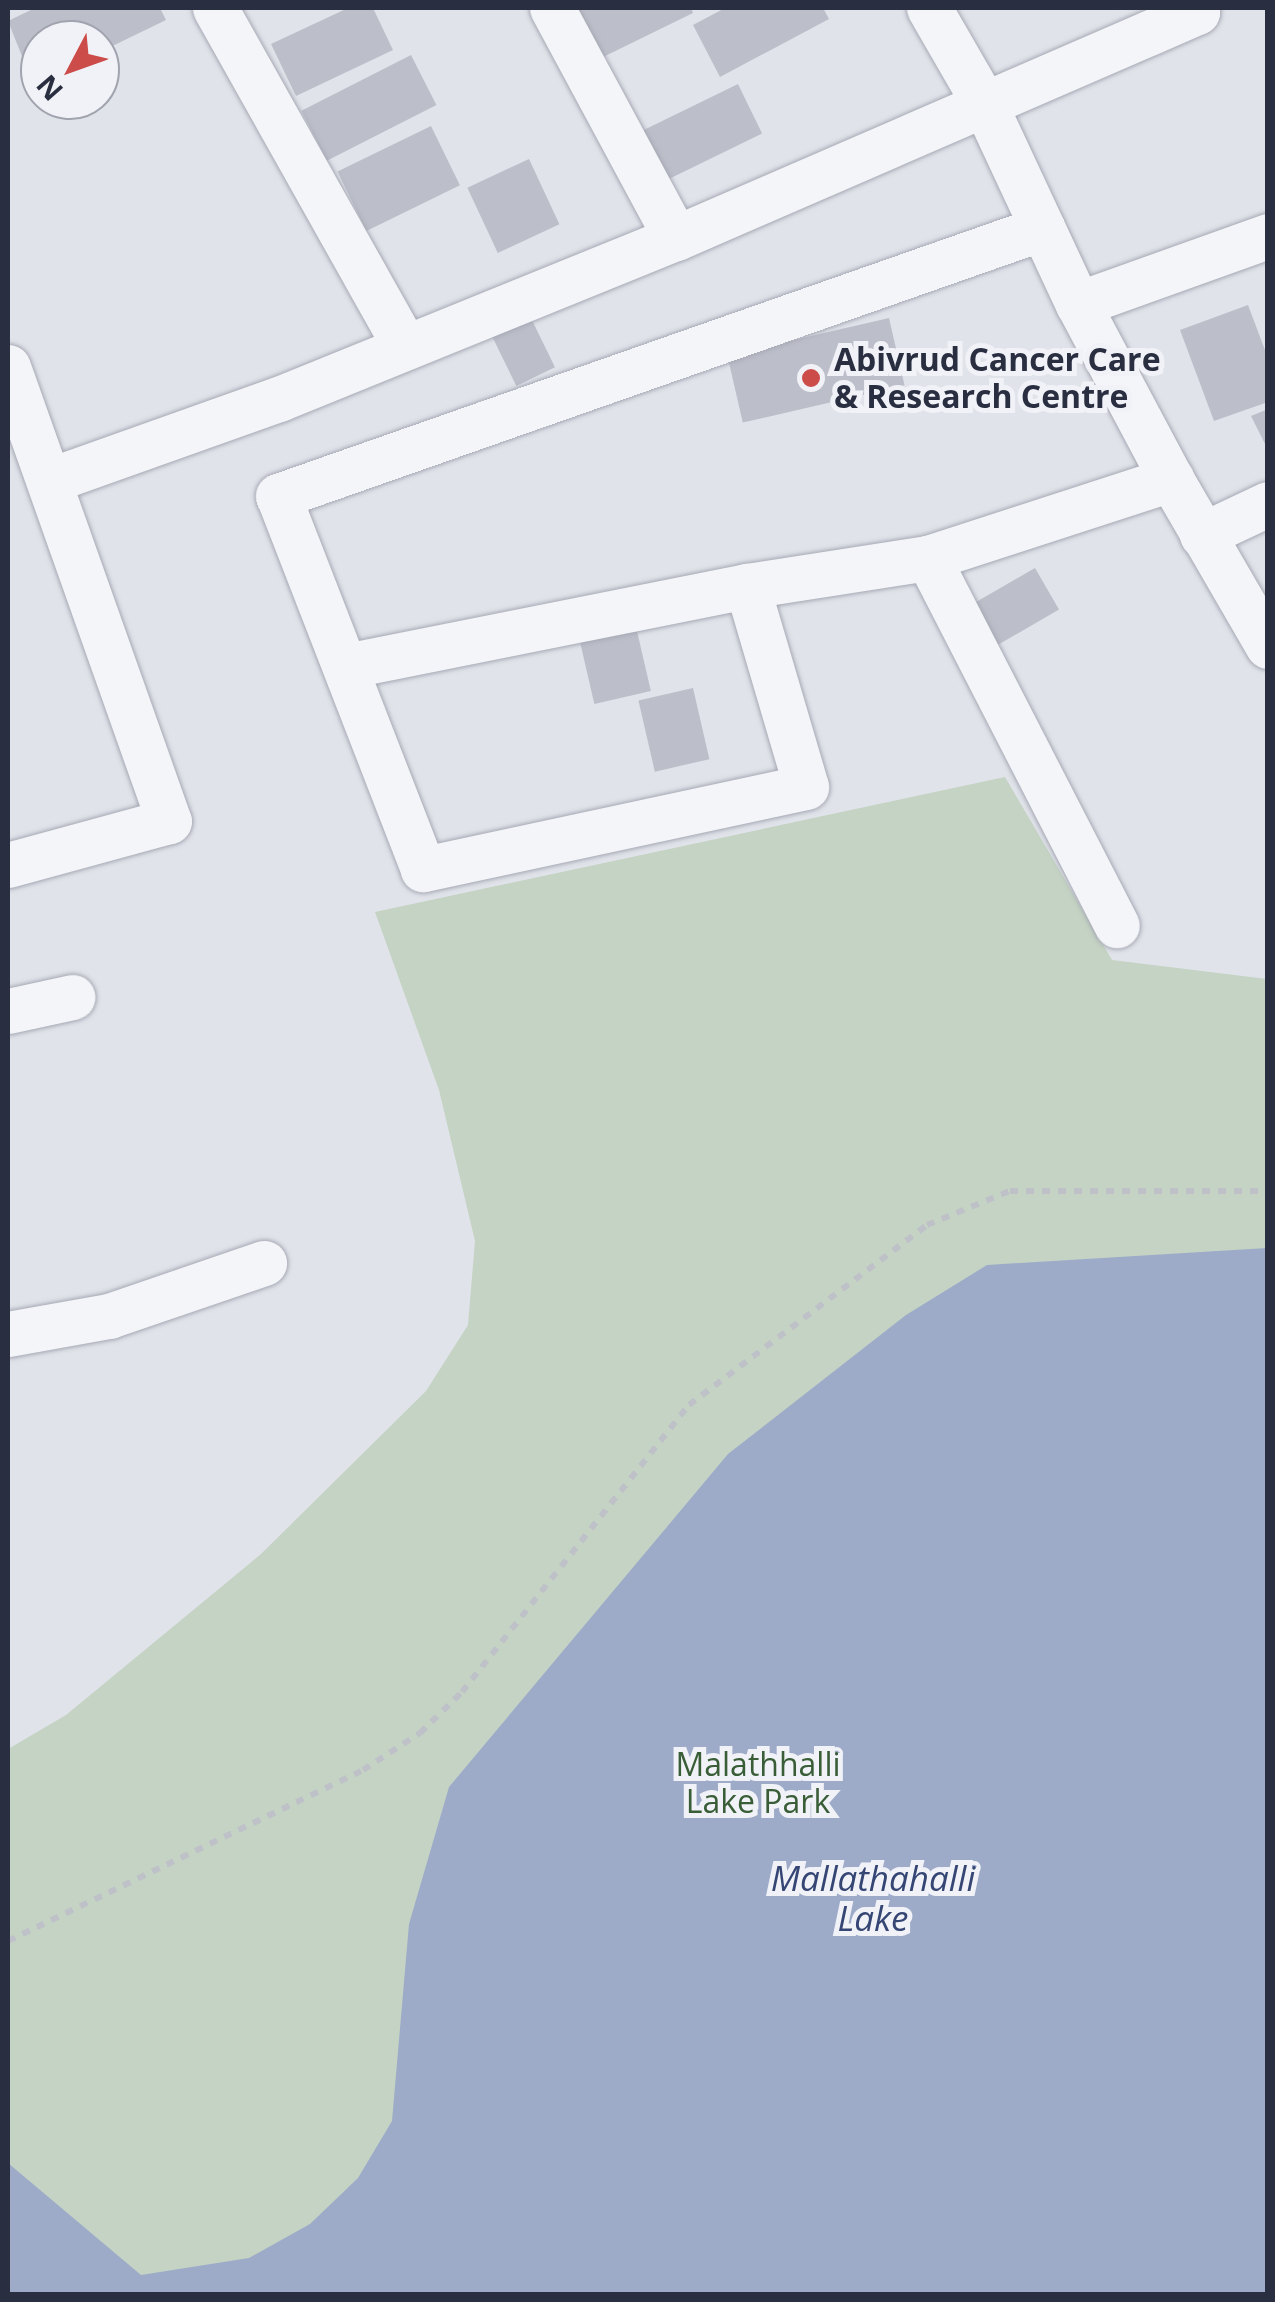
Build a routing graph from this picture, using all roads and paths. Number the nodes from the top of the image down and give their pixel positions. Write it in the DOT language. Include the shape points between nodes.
graph roads {
  1 [pos="215,8"];
  2 [pos="552,8"];
  3 [pos="928,8"];
  4 [pos="1196,8"];
  5 [pos="985,105"];
  6 [pos="1042,228"];
  7 [pos="1268,236"];
  8 [pos="676,238"];
  9 [pos="1078,304"];
  10 [pos="404,345"];
  11 [pos="8,367"];
  12 [pos="1171,479"];
  13 [pos="52,480"];
  14 [pos="1268,504"];
  15 [pos="1202,535"];
  16 [pos="928,558"];
  17 [pos="747,586"];
  18 [pos="1268,646"];
  19 [pos="346,666"];
  20 [pos="8,865"];
  21 [pos="1117,925"];
  22 [pos="72,997"];
  23 [pos="8,1011"];
  24 [pos="1268,1192"];
  25 [pos="264,1264"];
  26 [pos="8,1334"];
  27 [pos="8,1941"];
  1 -- 10 [label="street"];
  2 -- 8 [label="street"];
  3 -- 5 [label="street"];
  4 -- 5 [label="street"];
  5 -- 6 [label="street"];
  5 -- 8 [label="street"];
  6 -- 9 [label="street"];
  6 -- 19 [label="street" via="278,496"];
  7 -- 9 [label="street"];
  8 -- 10 [label="street"];
  9 -- 12 [label="street"];
  10 -- 13 [label="street" via="280,399"];
  11 -- 13 [label="street"];
  12 -- 15 [label="street"];
  12 -- 16 [label="street"];
  13 -- 20 [label="street" via="170,822"];
  14 -- 15 [label="street"];
  15 -- 18 [label="street"];
  16 -- 17 [label="street"];
  16 -- 21 [label="street"];
  17 -- 19 [label="street"];
  17 -- 19 [label="street" via="806,787 424,869"];
  22 -- 23 [label="street"];
  24 -- 27 [label="path" via="1010,1192 978,1199 926,1225 689,1405 462,1692 420,1734 362,1770"];
  25 -- 26 [label="street" via="110,1316"];
}
